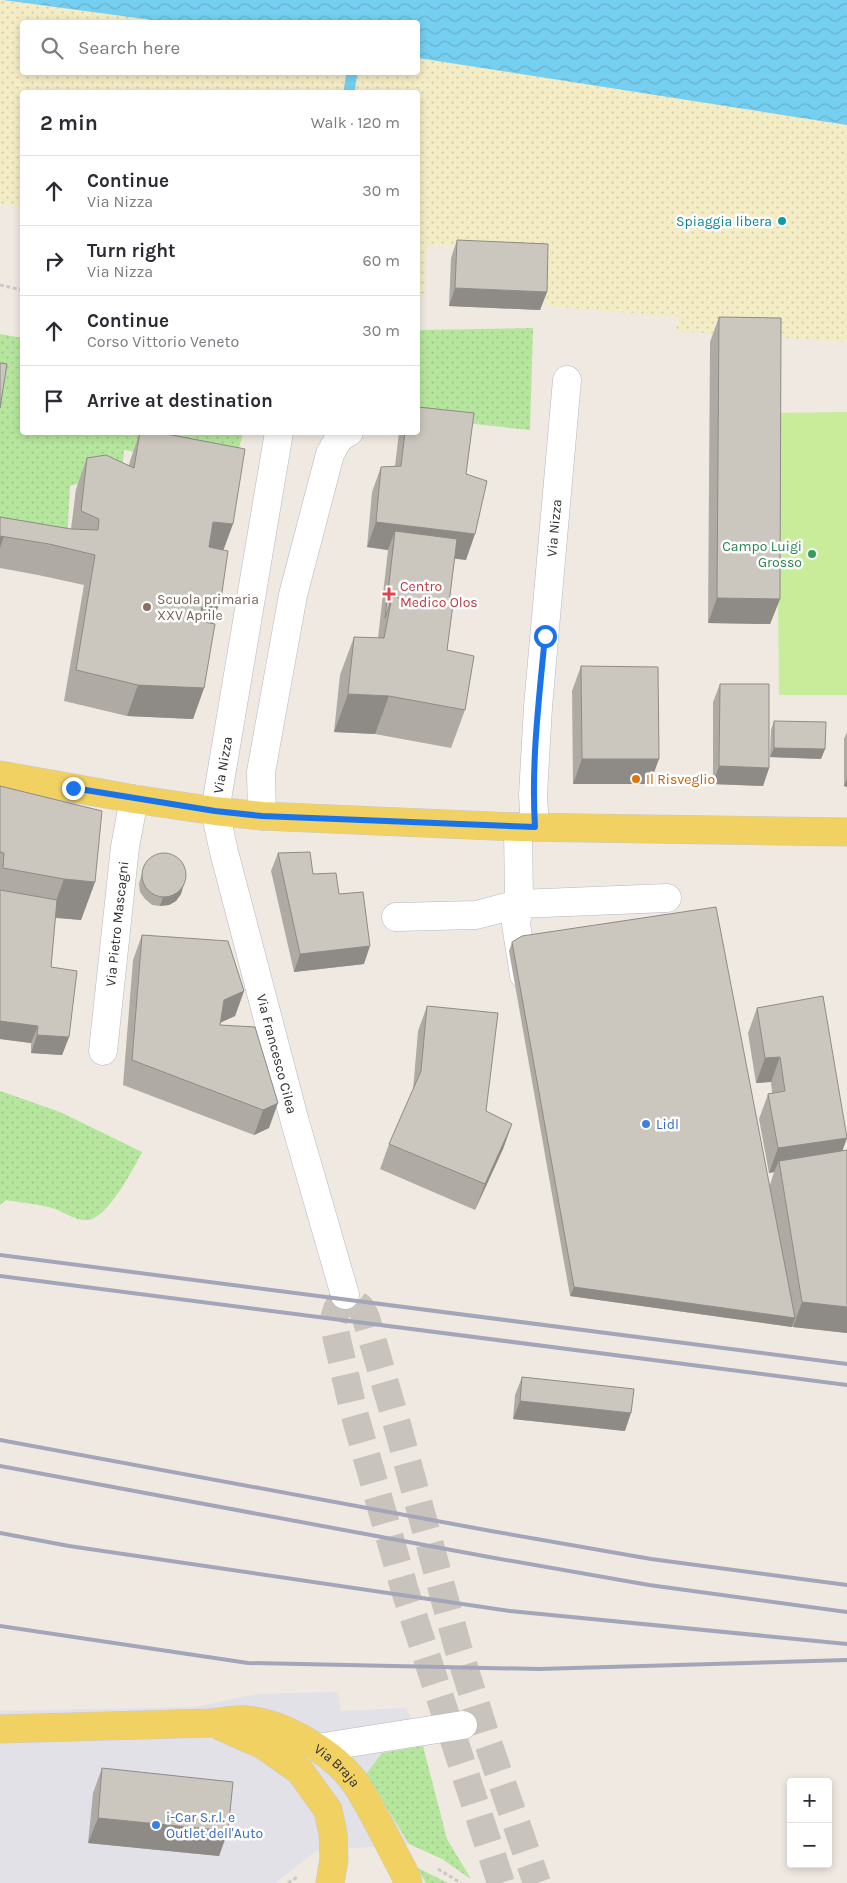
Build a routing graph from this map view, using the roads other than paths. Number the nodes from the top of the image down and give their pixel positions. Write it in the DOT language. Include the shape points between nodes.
graph roads {
  1 [pos="567,380"];
  2 [pos="278,435"];
  3 [pos="344,435"];
  4 [pos="0,775"];
  5 [pos="134,799"];
  6 [pos="215,811"];
  7 [pos="262,816"];
  8 [pos="526,827"];
  9 [pos="847,832"];
  10 [pos="668,898"];
  11 [pos="519,904"];
  12 [pos="396,917"];
  13 [pos="529,1000"];
  14 [pos="103,1051"];
  15 [pos="345,1295"];
  16 [pos="211,1723"];
  17 [pos="463,1725"];
  18 [pos="0,1729"];
  19 [pos="316,1748"];
  20 [pos="330,1883"];
  21 [pos="408,1883"];
  1 -- 8 [label="street, Via Nizza" via="533,795"];
  2 -- 6 [label="street, Via Nizza"];
  3 -- 7 [label="street" via="330,454 293,595 261,772"];
  4 -- 5 [label="main road"];
  5 -- 6 [label="main road"];
  5 -- 14 [label="street, Via Pietro Mascagni" via="125,847"];
  6 -- 7 [label="main road, Via Nizza"];
  6 -- 15 [label="street, Via Francesco Cilea"];
  7 -- 8 [label="main road, Via Nizza"];
  8 -- 9 [label="main road, Via Nizza"];
  8 -- 11 [label="street"];
  10 -- 11 [label="street"];
  11 -- 12 [label="street" via="476,915"];
  11 -- 13 [label="street" via="516,924"];
  16 -- 18 [label="main road, Via Braja"];
  16 -- 19 [label="main road, Via Braja" via="245,1720 274,1725"];
  16 -- 20 [label="main road, Via Braja" via="264,1745 300,1771 328,1810 334,1859"];
  17 -- 19 [label="street"];
  19 -- 21 [label="main road, Via Braja" via="355,1783"];
}
